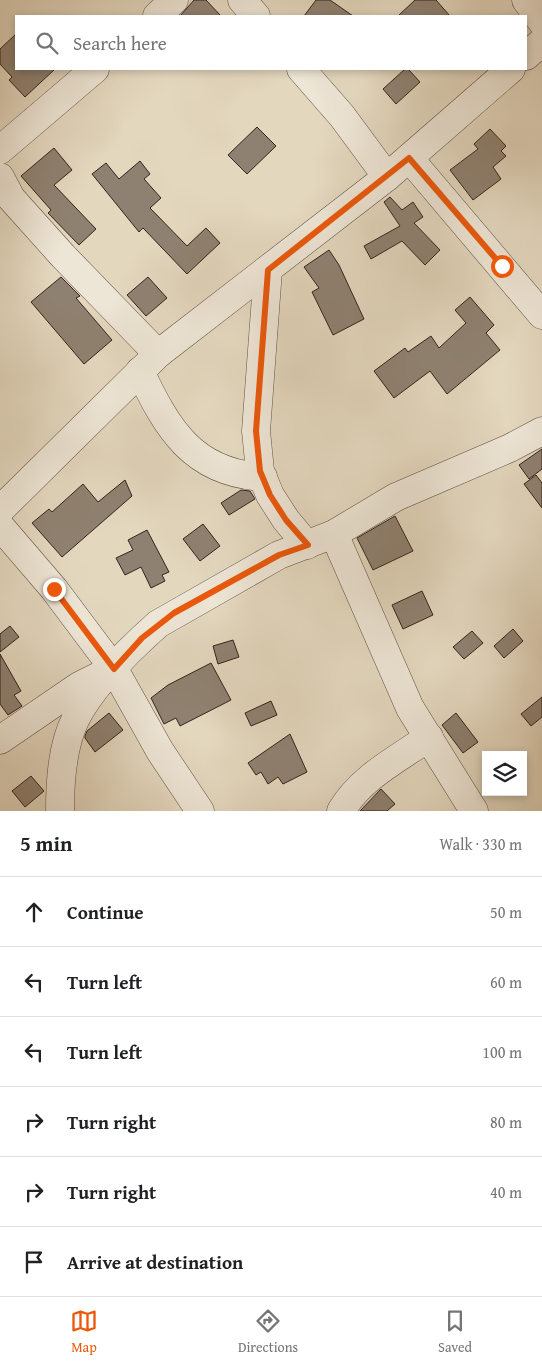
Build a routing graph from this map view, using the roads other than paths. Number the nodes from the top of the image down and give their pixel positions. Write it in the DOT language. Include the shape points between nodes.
graph roads {
  1 [pos="174,0"];
  2 [pos="242,0"];
  3 [pos="526,0"];
  4 [pos="158,15"];
  5 [pos="255,15"];
  6 [pos="542,22"];
  7 [pos="542,42"];
  8 [pos="527,55"];
  9 [pos="94,70"];
  10 [pos="302,70"];
  11 [pos="510,70"];
  12 [pos="0,150"];
  13 [pos="409,158"];
  14 [pos="0,177"];
  15 [pos="387,177"];
  16 [pos="268,270"];
  17 [pos="542,315"];
  18 [pos="149,362"];
  19 [pos="542,431"];
  20 [pos="262,477"];
  21 [pos="0,510"];
  22 [pos="0,526"];
  23 [pos="334,534"];
  24 [pos="308,545"];
  25 [pos="114,669"];
  26 [pos="429,737"];
  27 [pos="0,740"];
  28 [pos="60,811"];
  29 [pos="200,811"];
  30 [pos="341,811"];
  31 [pos="474,811"];
  1 -- 4 [label="street"];
  2 -- 5 [label="street"];
  3 -- 6 [label="street"];
  7 -- 8 [label="street"];
  9 -- 12 [label="street"];
  10 -- 15 [label="street" via="342,116"];
  11 -- 13 [label="street"];
  13 -- 15 [label="street"];
  13 -- 17 [label="street"];
  14 -- 18 [label="street" via="11,198"];
  15 -- 16 [label="street"];
  16 -- 18 [label="street"];
  16 -- 20 [label="street" via="256,431"];
  18 -- 20 [label="street" via="165,419 189,449 239,476"];
  18 -- 21 [label="street"];
  19 -- 23 [label="street" via="396,497"];
  20 -- 24 [label="street" via="286,520"];
  22 -- 25 [label="street" via="54,589"];
  23 -- 24 [label="street"];
  23 -- 26 [label="street" via="410,708"];
  24 -- 25 [label="street" via="279,555 174,613 142,638"];
  25 -- 27 [label="street" via="79,686"];
  25 -- 28 [label="street" via="85,701 74,721 66,744"];
  25 -- 29 [label="street" via="160,751"];
  26 -- 30 [label="street" via="366,780 353,792"];
  26 -- 31 [label="street"];
}
